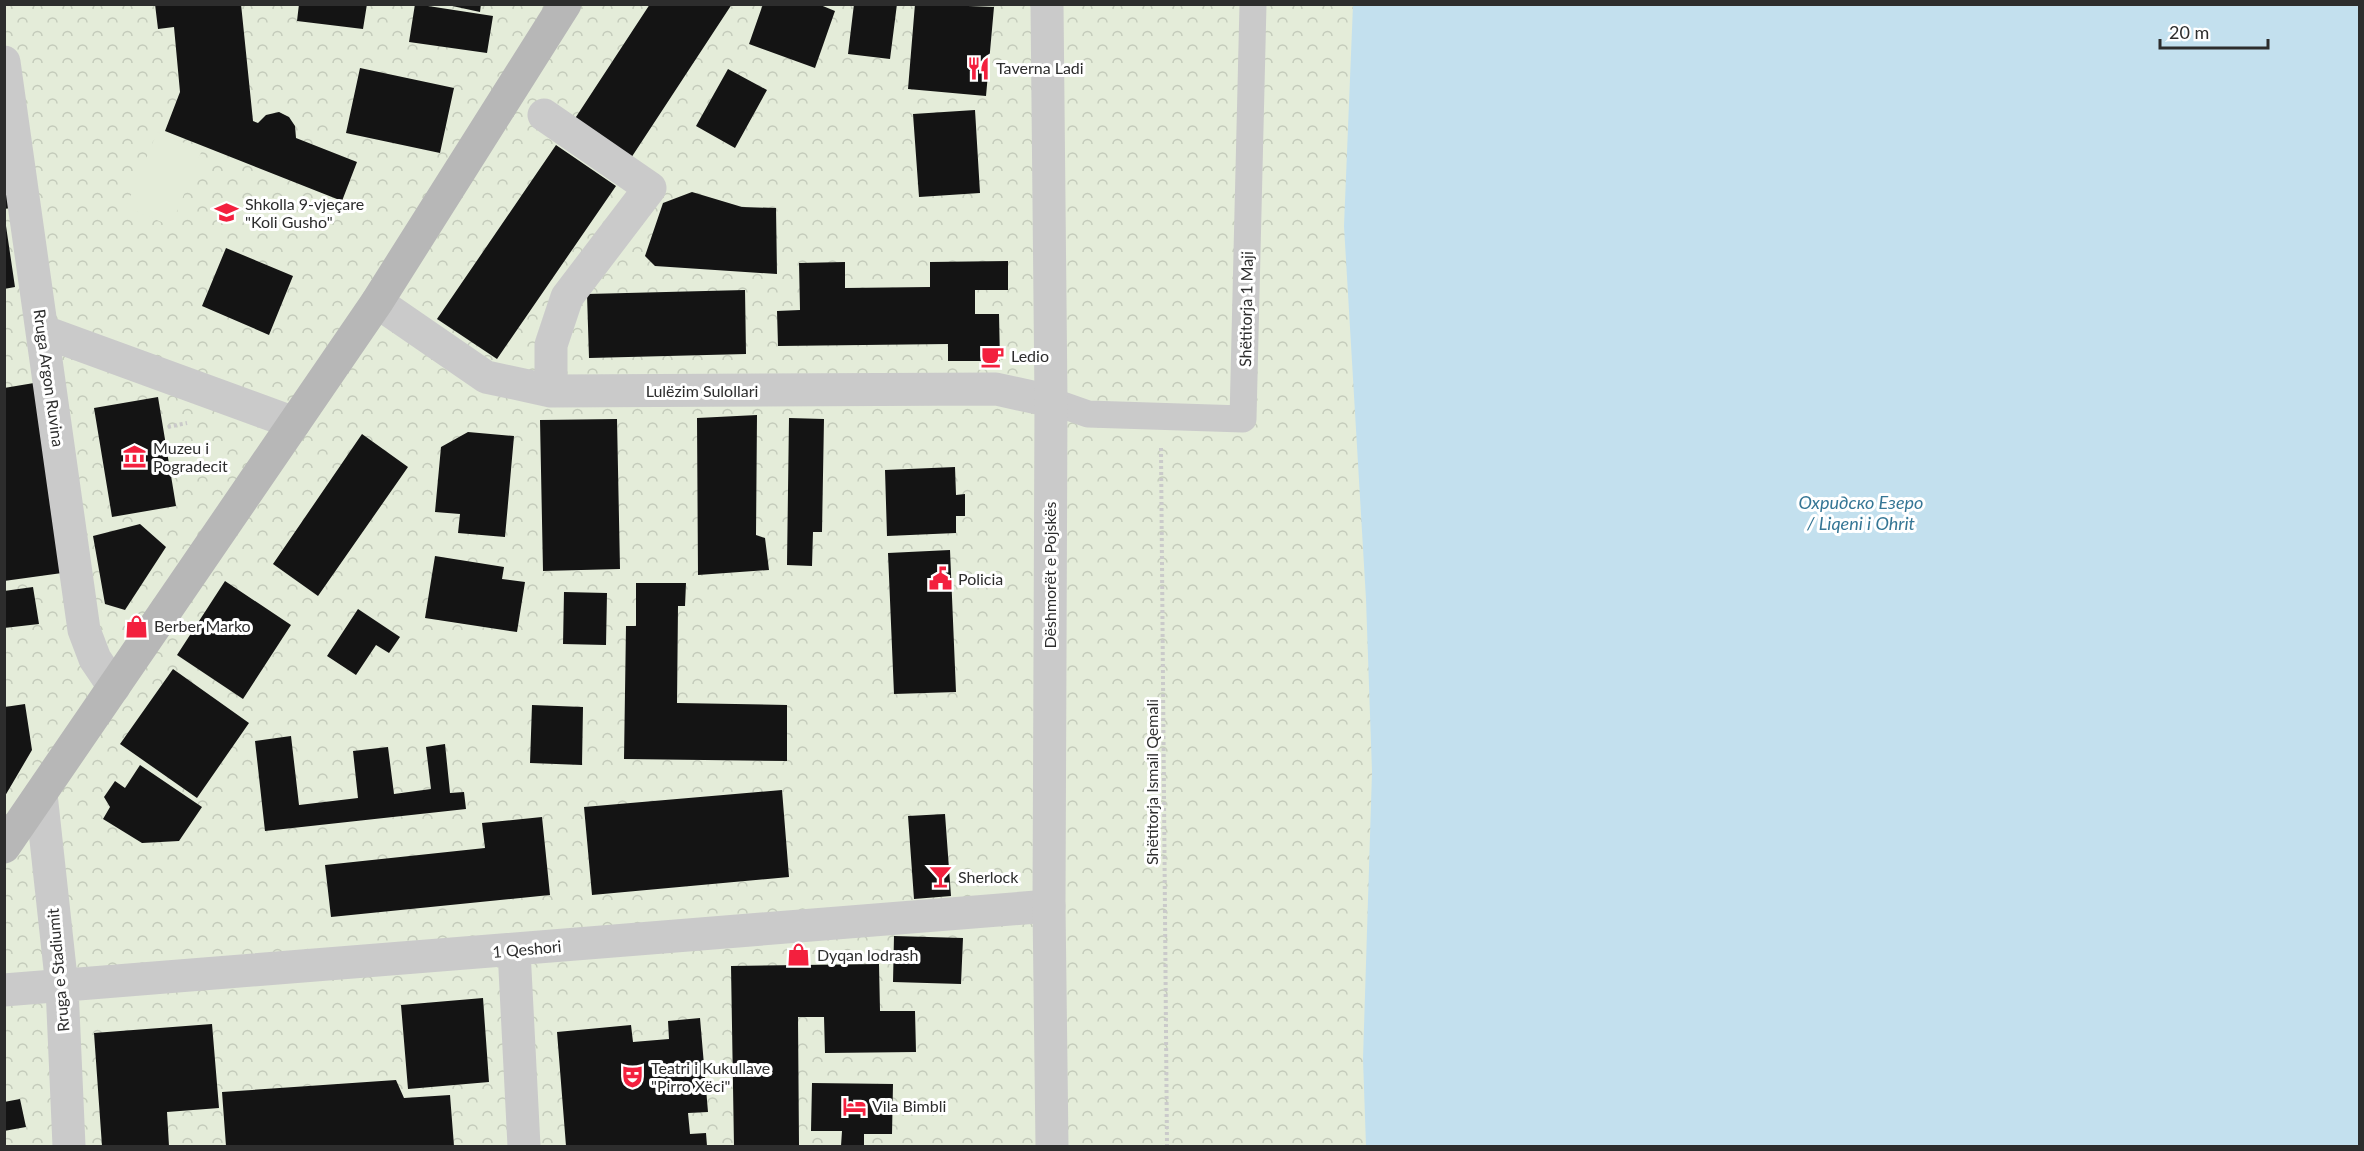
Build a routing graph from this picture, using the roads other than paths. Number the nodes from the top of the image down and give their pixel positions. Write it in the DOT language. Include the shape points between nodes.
graph roads {
  1 [pos="564,4"];
  2 [pos="1047,4"];
  3 [pos="1253,4"];
  4 [pos="4,62"];
  5 [pos="544,115"];
  6 [pos="377,302"];
  7 [pos="42,331"];
  8 [pos="551,391"];
  9 [pos="1051,401"];
  10 [pos="294,423"];
  11 [pos="114,687"];
  12 [pos="41,794"];
  13 [pos="4,847"];
  14 [pos="1049,906"];
  15 [pos="514,950"];
  16 [pos="62,987"];
  17 [pos="4,990"];
  18 [pos="69,1146"];
  19 [pos="524,1146"];
  20 [pos="1052,1146"];
  1 -- 6 [label="main road"];
  2 -- 9 [label="street, Dëshmorët e Pojskës"];
  3 -- 9 [label="street, Shëtitorja 1 Maji" via="1243,419 1088,414"];
  4 -- 7 [label="street, Rruga Argon Ruvina"];
  5 -- 8 [label="street" via="650,188 567,297 551,345"];
  6 -- 8 [label="street, Lulëzim Sulollari" via="486,377"];
  6 -- 10 [label="main road"];
  7 -- 10 [label="street"];
  7 -- 11 [label="street, Rruga Argon Ruvina" via="84,630 94,659"];
  8 -- 9 [label="street, Lulëzim Sulollari" via="996,389"];
  9 -- 14 [label="street, Dëshmorët e Pojskës"];
  10 -- 11 [label="main road"];
  11 -- 12 [label="main road"];
  12 -- 13 [label="main road"];
  12 -- 16 [label="street, Rruga e Stadiumit"];
  14 -- 15 [label="street, 1 Qeshori"];
  14 -- 20 [label="street, Dëshmorët e Pojskës"];
  15 -- 16 [label="street, 1 Qeshori"];
  15 -- 19 [label="street"];
  16 -- 17 [label="street, 1 Qeshori"];
  16 -- 18 [label="street, Rruga e Stadiumit"];
}
